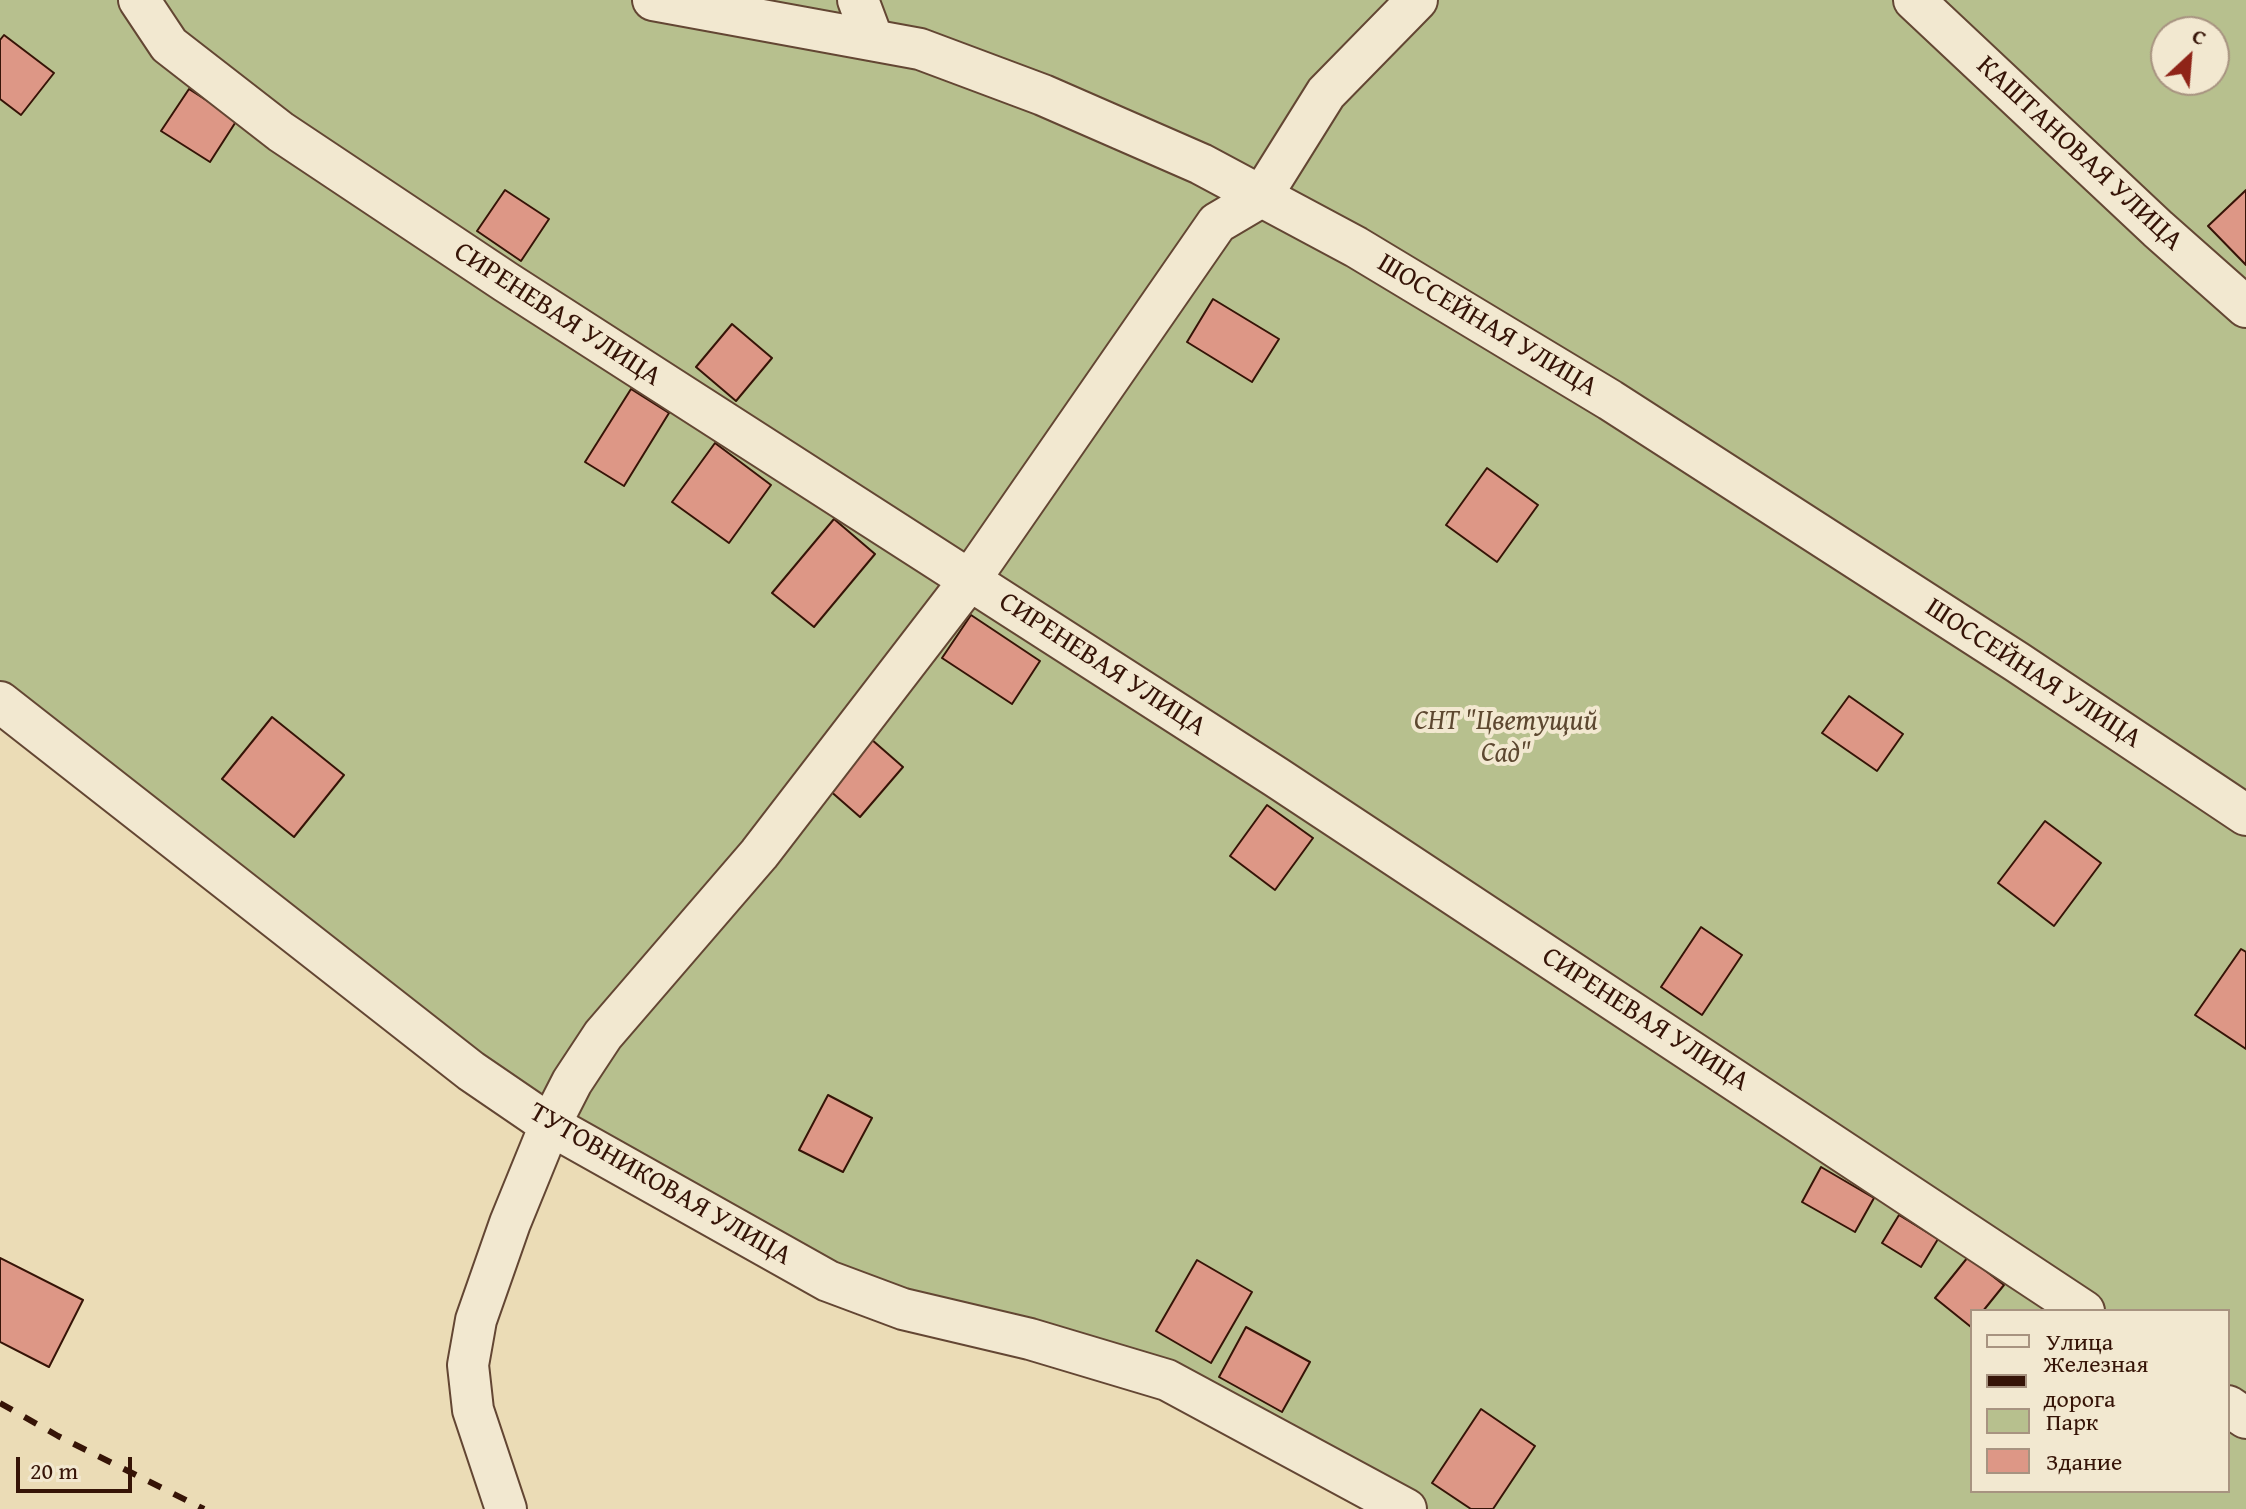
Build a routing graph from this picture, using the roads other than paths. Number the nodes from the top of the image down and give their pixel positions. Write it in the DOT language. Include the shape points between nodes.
graph roads {
  1 [pos="139,0"];
  2 [pos="653,0"];
  3 [pos="858,0"];
  4 [pos="1417,0"];
  5 [pos="1914,0"];
  6 [pos="873,40"];
  7 [pos="1261,197"];
  8 [pos="2246,307"];
  9 [pos="969,581"];
  10 [pos="0,702"];
  11 [pos="2246,815"];
  12 [pos="550,1125"];
  13 [pos="2081,1309"];
  14 [pos="506,1509"];
  15 [pos="1406,1509"];
  1 -- 9 [label="street, СИРЕНЕВАЯ УЛИЦА" via="169,45 281,132"];
  2 -- 6 [label="street, ШОССЕЙНАЯ УЛИЦА"];
  3 -- 6 [label="street"];
  4 -- 7 [label="street" via="1326,93"];
  5 -- 8 [label="street, КАШТАНОВАЯ УЛИЦА"];
  6 -- 7 [label="street, ШОССЕЙНАЯ УЛИЦА" via="920,49 1043,95 1201,164"];
  7 -- 9 [label="street" via="1217,223"];
  7 -- 11 [label="street, ШОССЕЙНАЯ УЛИЦА" via="1356,247 1610,400"];
  9 -- 12 [label="street" via="759,854 603,1035"];
  9 -- 13 [label="street, СИРЕНЕВАЯ УЛИЦА" via="1276,777"];
  10 -- 12 [label="street, ТУТОВНИКОВАЯ УЛИЦА" via="471,1071"];
  12 -- 14 [label="street" via="476,1320 468,1365 473,1410"];
  12 -- 15 [label="street, ТУТОВНИКОВАЯ УЛИЦА" via="828,1281 903,1309 1030,1339 1167,1380"];
}
